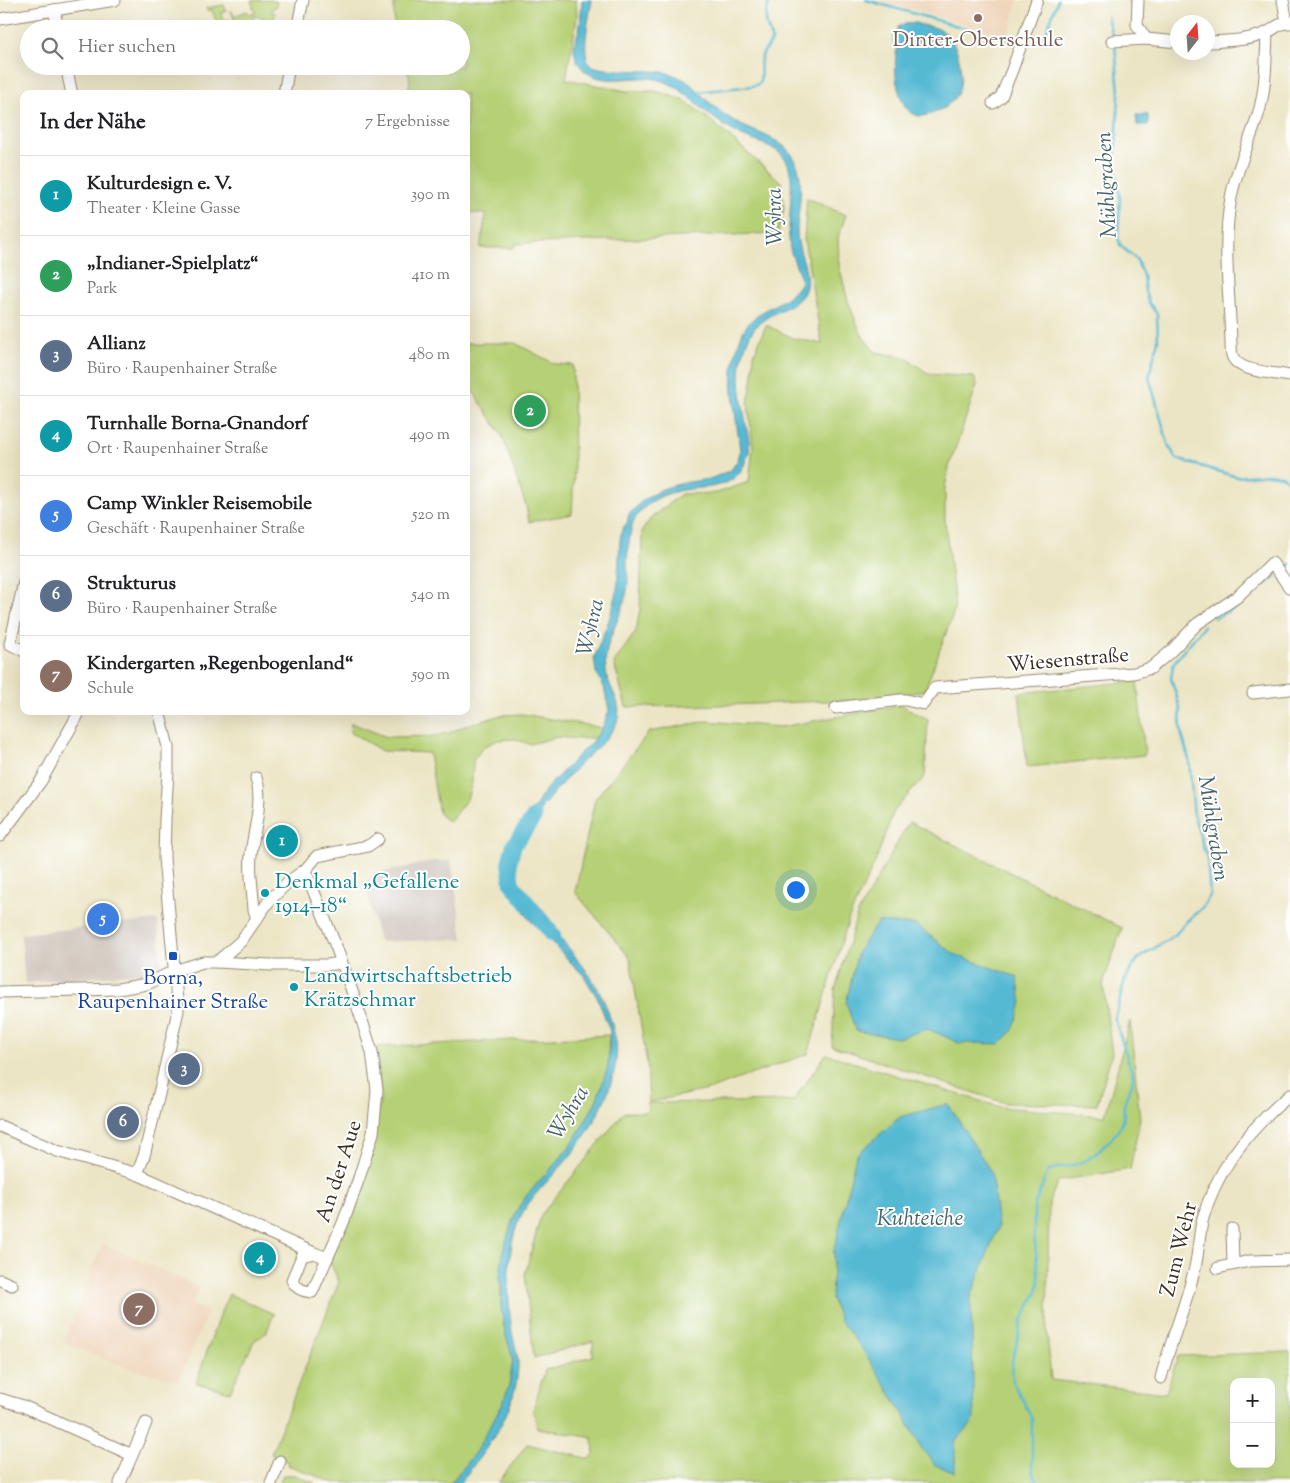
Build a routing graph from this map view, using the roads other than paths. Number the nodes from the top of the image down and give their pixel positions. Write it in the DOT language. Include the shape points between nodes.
graph roads {
  1 [pos="114,0"];
  2 [pos="303,0"];
  3 [pos="1037,0"];
  4 [pos="1138,0"];
  5 [pos="1283,0"];
  6 [pos="85,3"];
  7 [pos="54,10"];
  8 [pos="0,19"];
  9 [pos="56,20"];
  10 [pos="299,20"];
  11 [pos="1289,23"];
  12 [pos="1267,33"];
  13 [pos="1146,40"];
  14 [pos="1115,41"];
  15 [pos="1215,41"];
  16 [pos="1170,42"];
  17 [pos="68,75"];
  18 [pos="287,75"];
  19 [pos="71,90"];
  20 [pos="285,90"];
  21 [pos="993,103"];
  22 [pos="1290,376"];
  23 [pos="1290,588"];
  24 [pos="20,595"];
  25 [pos="5,644"];
  26 [pos="20,650"];
  27 [pos="1290,689"];
  28 [pos="1253,692"];
  29 [pos="836,708"];
  30 [pos="78,715"];
  31 [pos="160,715"];
  32 [pos="256,778"];
  33 [pos="0,836"];
  34 [pos="378,839"];
  35 [pos="305,870"];
  36 [pos="257,918"];
  37 [pos="217,962"];
  38 [pos="341,963"];
  39 [pos="174,971"];
  40 [pos="0,992"];
  41 [pos="1290,1095"];
  42 [pos="0,1126"];
  43 [pos="137,1174"];
  44 [pos="1232,1229"];
  45 [pos="314,1253"];
  46 [pos="327,1258"];
  47 [pos="1290,1260"];
  48 [pos="1232,1264"];
  49 [pos="1218,1268"];
  50 [pos="0,1280"];
  51 [pos="12,1285"];
  52 [pos="1161,1378"];
  53 [pos="4,1400"];
  54 [pos="146,1423"];
  55 [pos="132,1455"];
  56 [pos="280,1460"];
  57 [pos="120,1483"];
  58 [pos="271,1483"];
  1 -- 6 [label="street"];
  2 -- 10 [label="street"];
  3 -- 21 [label="street" via="1000,97"];
  4 -- 13 [label="street" via="1137,25"];
  5 -- 11 [label="street"];
  6 -- 7 [label="street"];
  7 -- 8 [label="street"];
  7 -- 9 [label="street"];
  11 -- 12 [label="street" via="1277,25"];
  12 -- 15 [label="street"];
  12 -- 22 [label="street" via="1264,91 1239,166 1229,210 1227,246 1231,343 1232,356 1243,367"];
  13 -- 14 [label="street"];
  13 -- 16 [label="street"];
  17 -- 19 [label="street"];
  18 -- 20 [label="street"];
  23 -- 29 [label="street, Wiesenstraße" via="1272,563 1237,597 1197,624 1164,658 1151,668 1134,673 935,688 923,704 900,700"];
  24 -- 25 [label="street"];
  25 -- 26 [label="street"];
  27 -- 28 [label="street"];
  30 -- 33 [label="street" via="41,781"];
  31 -- 39 [label="street" via="168,747 164,858"];
  32 -- 36 [label="street" via="257,812 250,857"];
  34 -- 35 [label="street" via="368,846 317,856"];
  35 -- 36 [label="street" via="269,901"];
  35 -- 38 [label="street, An der Aue"];
  36 -- 37 [label="street" via="241,941"];
  37 -- 38 [label="street" via="271,965"];
  37 -- 39 [label="street" via="190,965"];
  38 -- 46 [label="street, An der Aue" via="372,1052 377,1090 373,1133 343,1223"];
  39 -- 40 [label="street" via="147,984 118,989"];
  39 -- 43 [label="street" via="178,1011"];
  41 -- 52 [label="street, Zum Wehr" via="1239,1145 1212,1194 1202,1220 1196,1268"];
  42 -- 43 [label="street" via="57,1150"];
  43 -- 45 [label="street"];
  44 -- 48 [label="street"];
  45 -- 46 [label="street"];
  45 -- 46 [label="street, An der Aue" via="302,1256 292,1280 296,1288 312,1292"];
  47 -- 48 [label="street"];
  48 -- 49 [label="street"];
  50 -- 51 [label="street"];
  53 -- 55 [label="street"];
  54 -- 55 [label="street"];
  55 -- 57 [label="street"];
  56 -- 58 [label="street"];
}
